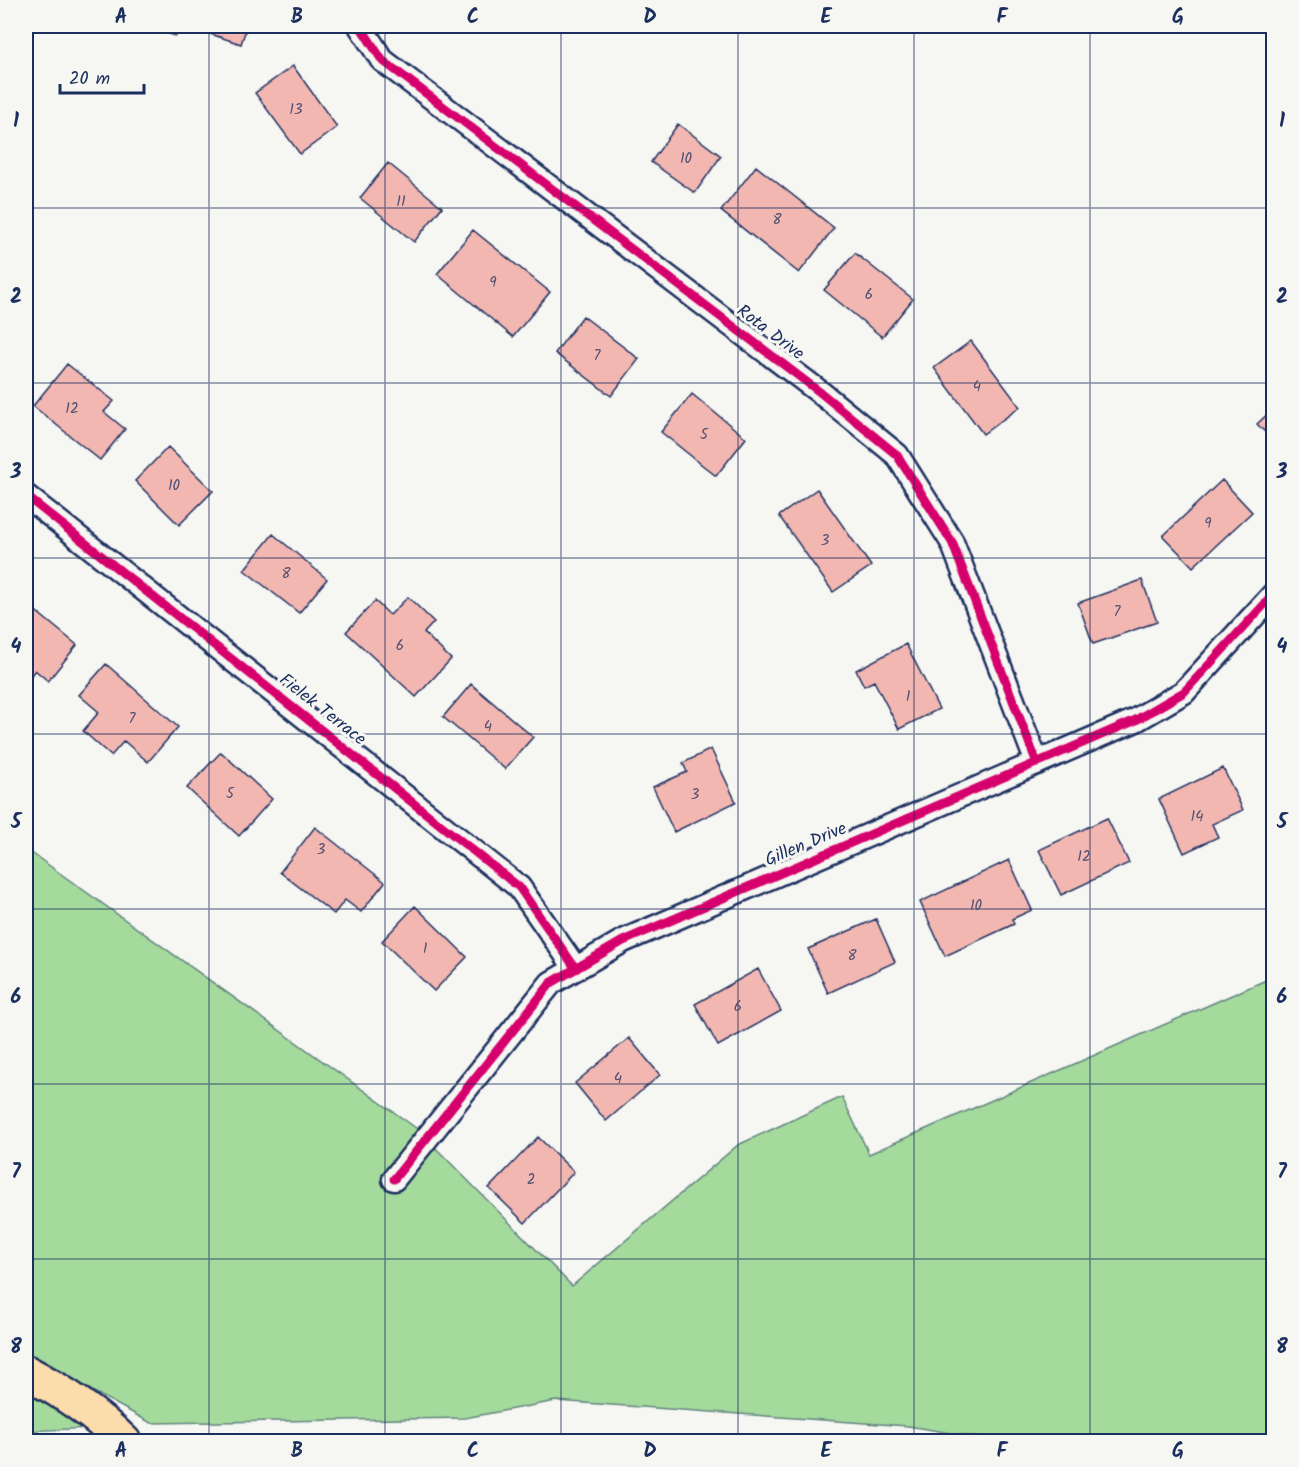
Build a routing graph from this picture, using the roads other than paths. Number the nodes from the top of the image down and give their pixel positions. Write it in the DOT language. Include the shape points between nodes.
graph roads {
  1 [pos="360,26"];
  2 [pos="26,496"];
  3 [pos="1274,594"];
  4 [pos="1036,763"];
  5 [pos="576,969"];
  6 [pos="394,1179"];
  7 [pos="26,1372"];
  8 [pos="124,1442"];
  1 -- 4 [label="street, Rota Drive" via="382,60 897,455 952,542"];
  2 -- 5 [label="street, Fielek Terrace" via="519,887"];
  3 -- 4 [label="street, Gillen Drive" via="1184,692 1136,720"];
  4 -- 5 [label="street, Gillen Drive" via="623,941"];
  5 -- 6 [label="street, Gillen Drive" via="551,983"];
  7 -- 8 [label="highway" via="74,1399"];
}
